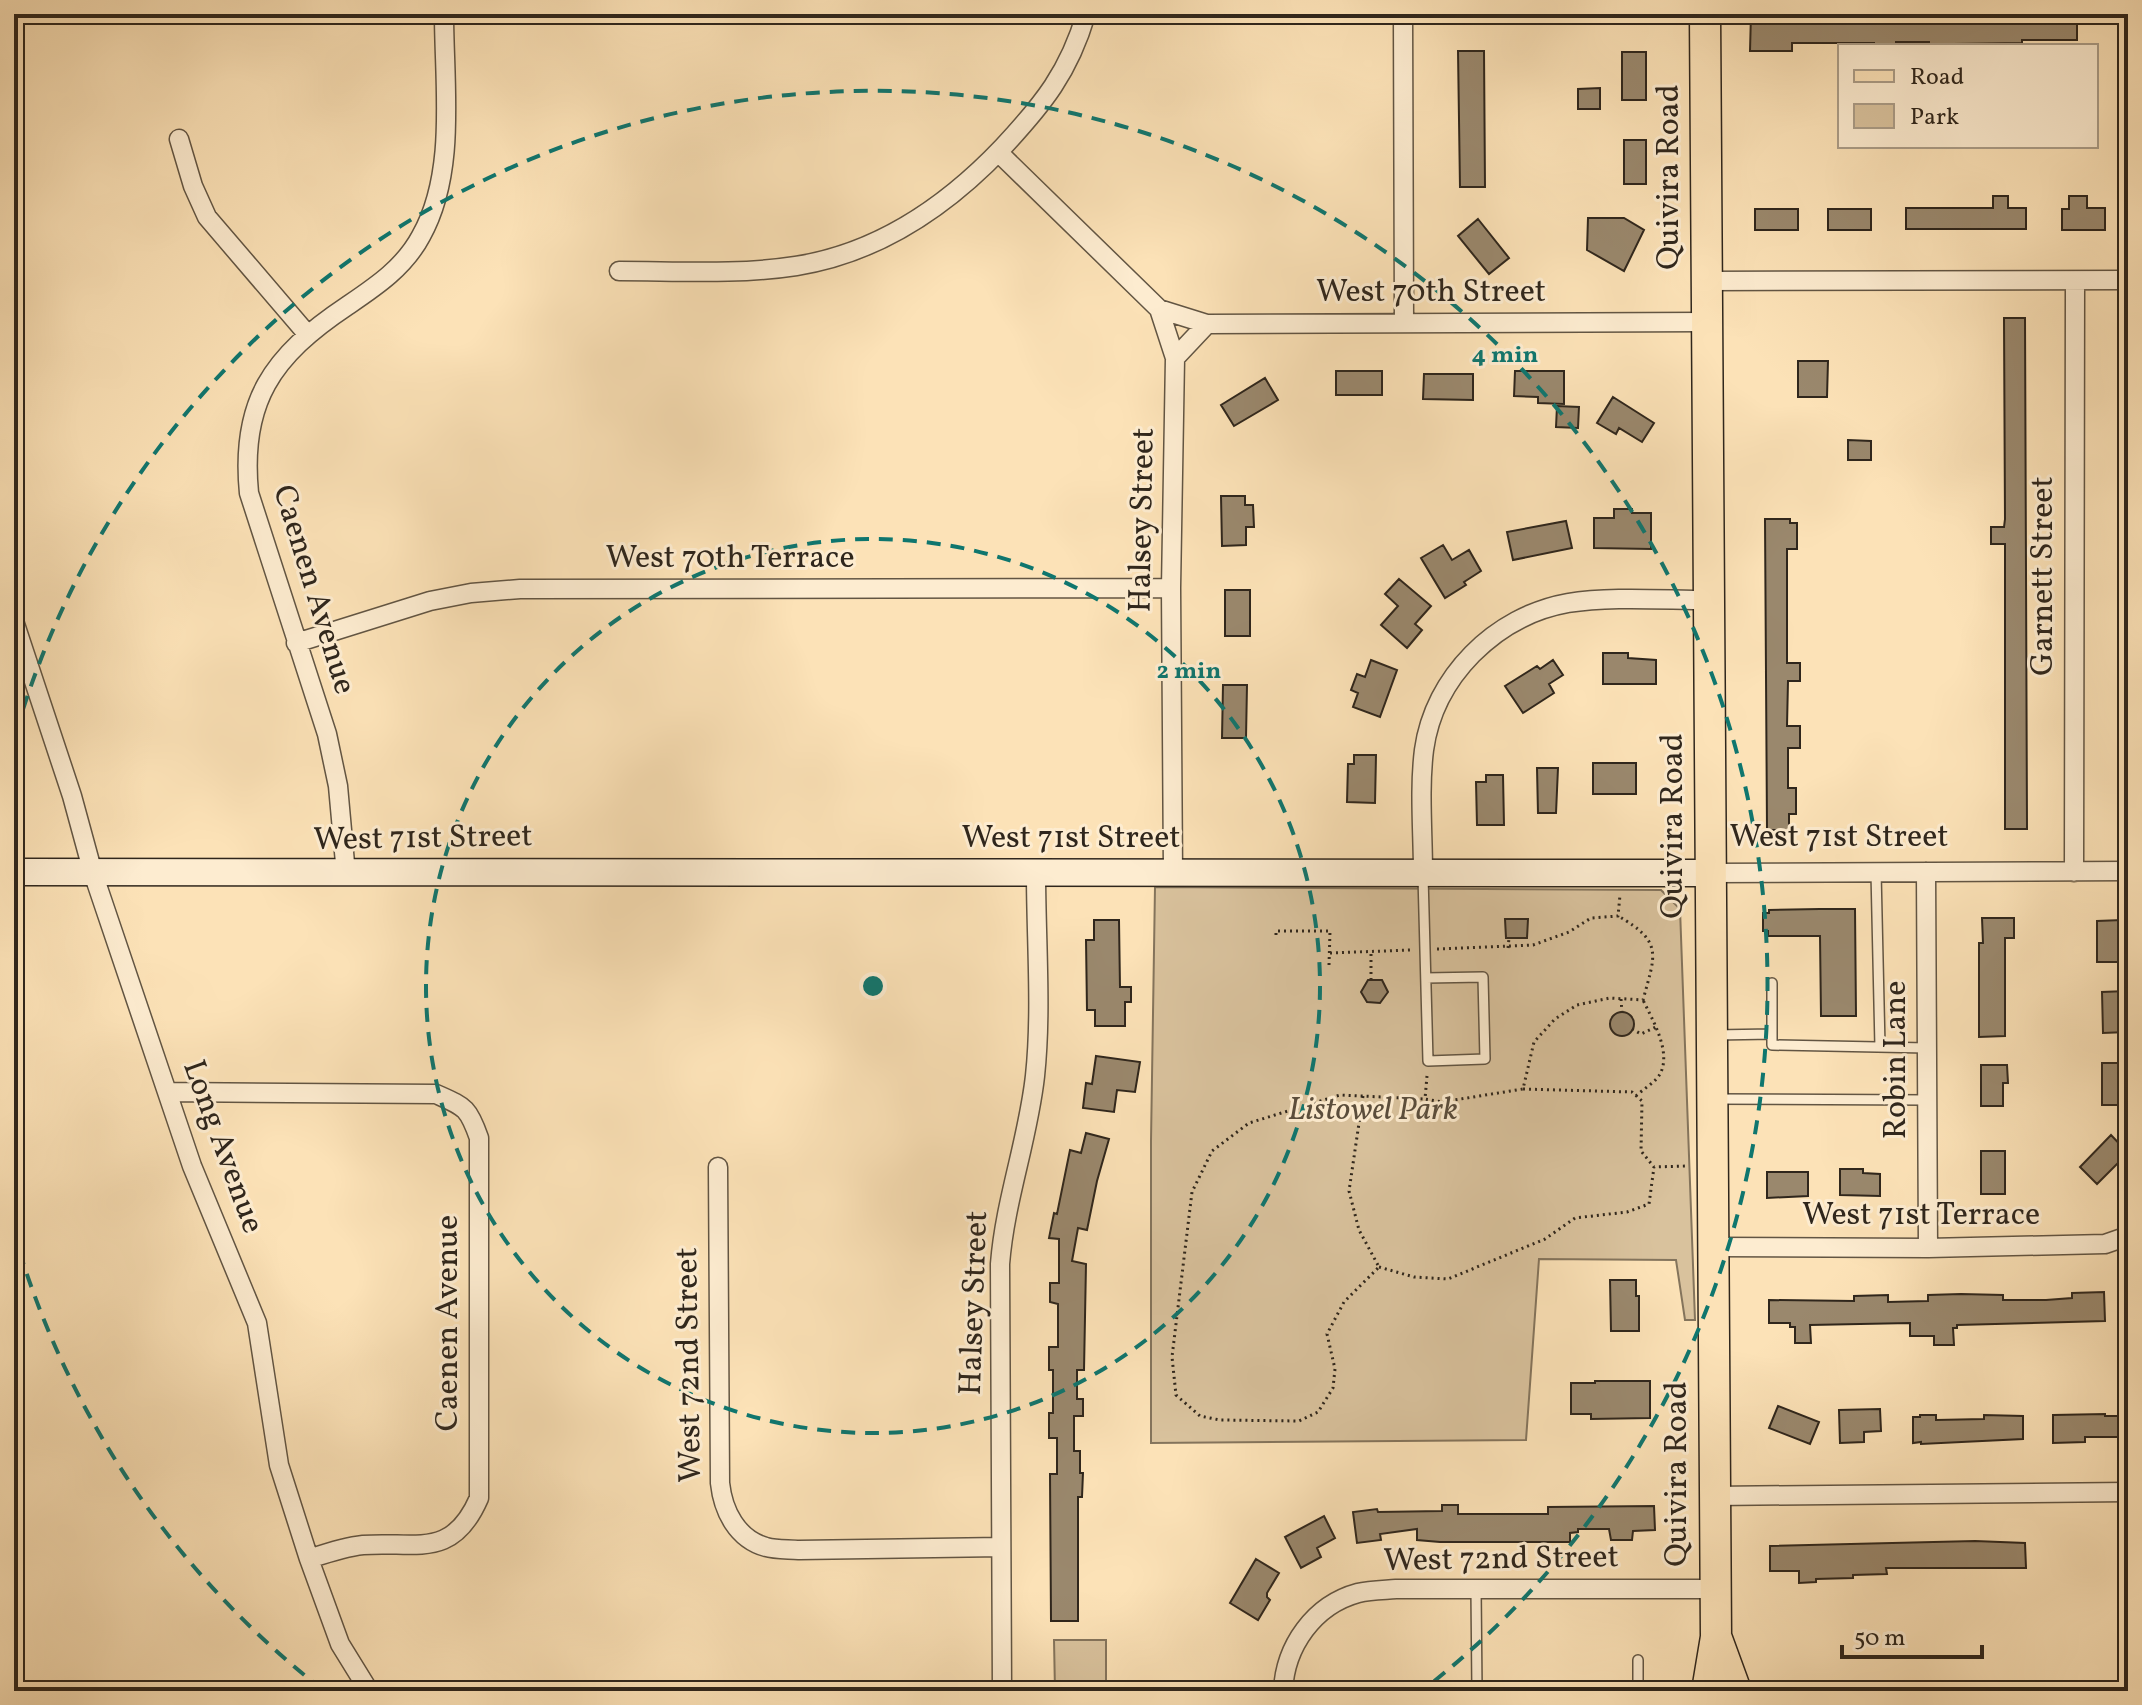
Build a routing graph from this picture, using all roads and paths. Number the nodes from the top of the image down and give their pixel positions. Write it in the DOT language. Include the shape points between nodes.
graph roads {
  1 [pos="444,14"];
  2 [pos="1086,14"];
  3 [pos="1403,14"];
  4 [pos="1705,14"];
  5 [pos="179,139"];
  6 [pos="998,152"];
  7 [pos="619,271"];
  8 [pos="2128,280"];
  9 [pos="1706,281"];
  10 [pos="2075,281"];
  11 [pos="1159,309"];
  12 [pos="1706,322"];
  13 [pos="1404,323"];
  14 [pos="1207,324"];
  15 [pos="308,335"];
  16 [pos="1175,358"];
  17 [pos="1171,588"];
  18 [pos="1708,600"];
  19 [pos="14,621"];
  20 [pos="296,643"];
  21 [pos="2128,871"];
  22 [pos="14,872"];
  23 [pos="1876,872"];
  24 [pos="1926,872"];
  25 [pos="2074,872"];
  26 [pos="93,873"];
  27 [pos="1036,873"];
  28 [pos="1173,873"];
  29 [pos="1423,873"];
  30 [pos="1710,873"];
  31 [pos="346,874"];
  32 [pos="1620,893"];
  33 [pos="1618,916"];
  34 [pos="1276,935"];
  35 [pos="1509,938"];
  36 [pos="1371,952"];
  37 [pos="1329,965"];
  38 [pos="1426,978"];
  39 [pos="1371,980"];
  40 [pos="1772,983"];
  41 [pos="1621,999"];
  42 [pos="1643,1000"];
  43 [pos="1622,1013"];
  44 [pos="1656,1027"];
  45 [pos="1632,1029"];
  46 [pos="1772,1034"];
  47 [pos="1712,1035"];
  48 [pos="1880,1047"];
  49 [pos="1927,1048"];
  50 [pos="1428,1061"];
  51 [pos="1523,1089"];
  52 [pos="168,1092"];
  53 [pos="1363,1096"];
  54 [pos="1636,1096"];
  55 [pos="1425,1099"];
  56 [pos="1712,1099"];
  57 [pos="1927,1100"];
  58 [pos="1687,1166"];
  59 [pos="718,1167"];
  60 [pos="1654,1167"];
  61 [pos="2128,1236"];
  62 [pos="1714,1247"];
  63 [pos="1928,1248"];
  64 [pos="1379,1267"];
  65 [pos="2128,1492"];
  66 [pos="1714,1496"];
  67 [pos="1001,1547"];
  68 [pos="309,1559"];
  69 [pos="1476,1589"];
  70 [pos="1715,1589"];
  71 [pos="1716,1637"];
  72 [pos="1638,1660"];
  73 [pos="369,1691"];
  74 [pos="1002,1691"];
  75 [pos="1283,1691"];
  76 [pos="1477,1691"];
  77 [pos="1638,1691"];
  78 [pos="1707,1691"];
  79 [pos="1736,1691"];
  1 -- 15 [label="street, Caenen Avenue" via="445,150 434,208 407,258"];
  2 -- 6 [label="street" via="1064,74"];
  3 -- 13 [label="street"];
  4 -- 9 [label="main road, Quivira Road"];
  5 -- 15 [label="street" via="207,217"];
  6 -- 7 [label="street" via="961,188 901,231 828,260 745,270"];
  6 -- 11 [label="street, West 70th Street"];
  8 -- 10 [label="street"];
  9 -- 10 [label="street"];
  9 -- 12 [label="main road, Quivira Road"];
  10 -- 25 [label="street, Garnett Street"];
  11 -- 14 [label="street, West 70th Street"];
  11 -- 16 [label="street, West 70th Street"];
  12 -- 13 [label="street, West 70th Street"];
  12 -- 18 [label="main road, Quivira Road"];
  13 -- 14 [label="street, West 70th Street"];
  14 -- 16 [label="street"];
  15 -- 20 [label="street, Caenen Avenue" via="287,353 265,386 249,433 246,463 249,493"];
  16 -- 17 [label="street, Halsey Street"];
  17 -- 20 [label="street, West 70th Terrace" via="520,589 430,601"];
  17 -- 28 [label="street, Halsey Street"];
  18 -- 29 [label="street" via="1568,603 1517,620 1465,661 1445,690 1424,750"];
  18 -- 30 [label="main road, Quivira Road"];
  19 -- 26 [label="street, Long Avenue"];
  20 -- 31 [label="street, Caenen Avenue" via="336,773"];
  21 -- 25 [label="street, West 71st Street"];
  22 -- 26 [label="street, West 71st Street"];
  23 -- 24 [label="street, West 71st Street"];
  23 -- 30 [label="street, West 71st Street"];
  23 -- 48 [label="lane"];
  24 -- 25 [label="street, West 71st Street"];
  24 -- 49 [label="street, Robin Lane"];
  26 -- 31 [label="street, West 71st Street"];
  26 -- 52 [label="street, Long Avenue"];
  27 -- 28 [label="street, West 71st Street"];
  27 -- 31 [label="street, West 71st Street"];
  27 -- 67 [label="street, Halsey Street" via="1035,1076 1003,1225 1000,1264"];
  28 -- 29 [label="street, West 71st Street"];
  29 -- 30 [label="street, West 71st Street"];
  29 -- 38 [label="lane"];
  30 -- 47 [label="main road, Quivira Road"];
  32 -- 33 [label="path"];
  33 -- 35 [label="path" via="1591,918 1533,945 1508,948"];
  33 -- 42 [label="path" via="1639,928 1654,947"];
  34 -- 37 [label="path" via="1330,931"];
  36 -- 39 [label="path"];
  38 -- 50 [label="lane"];
  38 -- 50 [label="lane" via="1483,977 1484,991 1485,1059"];
  40 -- 46 [label="lane"];
  41 -- 42 [label="path"];
  41 -- 43 [label="path"];
  41 -- 51 [label="path" via="1577,1005 1555,1019 1534,1042"];
  42 -- 44 [label="path"];
  44 -- 45 [label="path" via="1641,1034"];
  44 -- 54 [label="path" via="1664,1055 1660,1074"];
  46 -- 47 [label="lane"];
  46 -- 48 [label="lane" via="1772,1045"];
  47 -- 56 [label="main road, Quivira Road"];
  48 -- 49 [label="lane"];
  49 -- 57 [label="street, Robin Lane"];
  50 -- 55 [label="path"];
  51 -- 54 [label="path"];
  51 -- 55 [label="path" via="1442,1102"];
  52 -- 68 [label="street, Long Avenue" via="208,1207 257,1323 277,1455"];
  52 -- 68 [label="street, Caenen Avenue" via="436,1094 463,1106 479,1138 479,1498 471,1516 440,1542 366,1545"];
  53 -- 55 [label="path"];
  53 -- 64 [label="path" via="1349,1191 1359,1230"];
  53 -- 64 [label="path" via="1340,1095 1249,1123 1212,1151 1192,1192 1172,1357 1176,1395 1200,1416 1220,1420 1299,1421 1318,1412 1333,1388 1335,1369 1327,1334 1344,1302"];
  54 -- 60 [label="path" via="1642,1101 1641,1151"];
  56 -- 57 [label="lane"];
  56 -- 62 [label="main road, Quivira Road"];
  57 -- 63 [label="street, Robin Lane"];
  58 -- 60 [label="path"];
  59 -- 67 [label="street, West 72nd Street" via="720,1483 731,1521 766,1547"];
  60 -- 64 [label="path" via="1649,1204 1575,1218 1545,1239 1448,1279"];
  61 -- 63 [label="street, West 71st Terrace" via="2105,1244"];
  62 -- 63 [label="street, West 71st Terrace"];
  62 -- 66 [label="main road, Quivira Road"];
  65 -- 66 [label="street"];
  66 -- 70 [label="main road, Quivira Road"];
  67 -- 74 [label="street, Halsey Street"];
  68 -- 73 [label="street, Long Avenue" via="340,1644"];
  69 -- 70 [label="street, West 72nd Street"];
  69 -- 75 [label="street, West 72nd Street" via="1396,1589 1359,1593 1335,1603 1302,1632"];
  69 -- 76 [label="lane"];
  70 -- 71 [label="main road, Quivira Road"];
  71 -- 78 [label="main road, Quivira Road"];
  71 -- 79 [label="main road, Quivira Road"];
  72 -- 77 [label="lane"];
}
